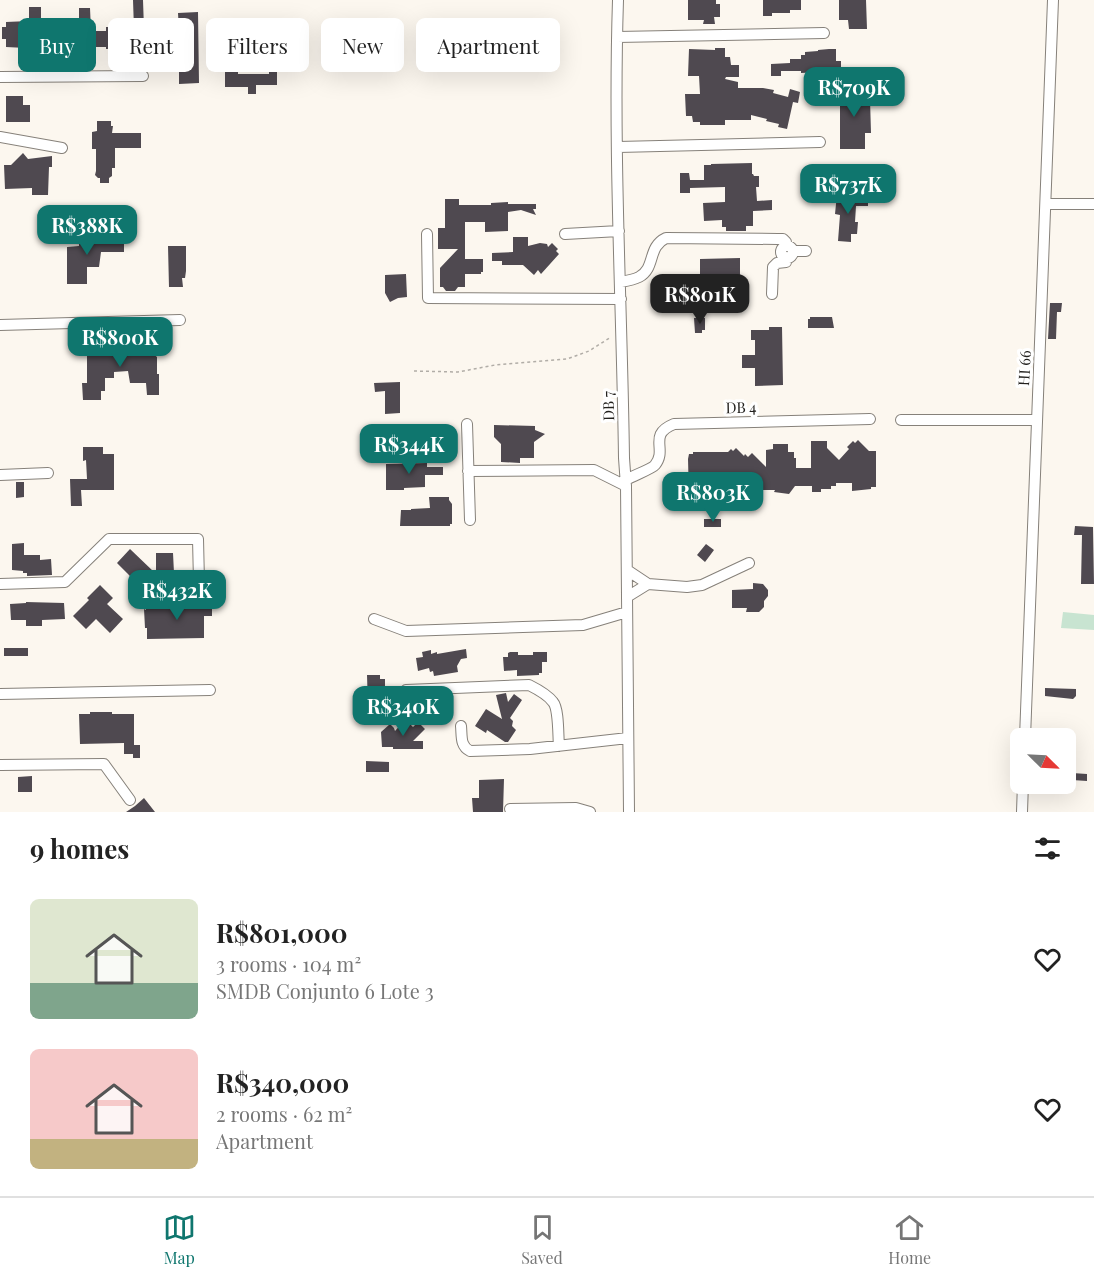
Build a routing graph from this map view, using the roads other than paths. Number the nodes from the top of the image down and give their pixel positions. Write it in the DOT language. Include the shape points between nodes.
graph roads {
  1 [pos="618,0"];
  2 [pos="1053,0"];
  3 [pos="824,33"];
  4 [pos="617,37"];
  5 [pos="143,76"];
  6 [pos="0,77"];
  7 [pos="0,137"];
  8 [pos="820,142"];
  9 [pos="618,147"];
  10 [pos="62,148"];
  11 [pos="1046,204"];
  12 [pos="1094,204"];
  13 [pos="619,231"];
  14 [pos="427,234"];
  15 [pos="565,234"];
  16 [pos="789,251"];
  17 [pos="806,251"];
  18 [pos="620,282"];
  19 [pos="772,294"];
  20 [pos="621,298"];
  21 [pos="180,320"];
  22 [pos="0,325"];
  23 [pos="870,419"];
  24 [pos="901,420"];
  25 [pos="1036,420"];
  26 [pos="467,424"];
  27 [pos="624,458"];
  28 [pos="645,470"];
  29 [pos="468,471"];
  30 [pos="48,473"];
  31 [pos="0,475"];
  32 [pos="626,483"];
  33 [pos="470,520"];
  34 [pos="749,563"];
  35 [pos="627,570"];
  36 [pos="199,582"];
  37 [pos="0,584"];
  38 [pos="648,584"];
  39 [pos="627,597"];
  40 [pos="627,612"];
  41 [pos="374,619"];
  42 [pos="210,690"];
  43 [pos="406,690"];
  44 [pos="0,694"];
  45 [pos="461,726"];
  46 [pos="1025,728"];
  47 [pos="628,738"];
  48 [pos="559,746"];
  49 [pos="0,765"];
  50 [pos="1023,794"];
  51 [pos="130,800"];
  52 [pos="510,809"];
  53 [pos="590,812"];
  54 [pos="629,812"];
  55 [pos="1022,812"];
  1 -- 4 [label="street, DB 7"];
  2 -- 11 [label="street, HI 66"];
  3 -- 4 [label="street"];
  4 -- 9 [label="street, DB 7"];
  5 -- 6 [label="street"];
  7 -- 10 [label="street"];
  8 -- 9 [label="street"];
  9 -- 13 [label="street, DB 7"];
  11 -- 12 [label="street"];
  11 -- 25 [label="street, HI 66"];
  13 -- 15 [label="street"];
  13 -- 18 [label="street, DB 7"];
  14 -- 20 [label="street" via="428,298"];
  16 -- 17 [label="street"];
  16 -- 18 [label="street" via="783,239 666,238 653,250 651,263 643,274"];
  16 -- 19 [label="street" via="786,262 774,266"];
  18 -- 20 [label="street, DB 7"];
  20 -- 27 [label="street, DB 7"];
  21 -- 22 [label="street"];
  23 -- 28 [label="street, DB 4" via="674,424 663,430 658,460 654,467"];
  24 -- 25 [label="street"];
  25 -- 46 [label="street, HI 66"];
  26 -- 29 [label="street"];
  27 -- 28 [label="street"];
  27 -- 32 [label="street, DB 7"];
  28 -- 32 [label="street, DB 4"];
  29 -- 32 [label="street" via="594,470"];
  29 -- 33 [label="street"];
  30 -- 31 [label="street"];
  32 -- 35 [label="street, DB 7"];
  34 -- 38 [label="street" via="702,585"];
  35 -- 38 [label="street"];
  35 -- 39 [label="street, DB 7"];
  36 -- 37 [label="street" via="198,539 109,539 65,582"];
  38 -- 39 [label="street"];
  39 -- 40 [label="street, DB 7"];
  40 -- 41 [label="street" via="584,625 406,631"];
  40 -- 47 [label="street, DB 7"];
  42 -- 44 [label="street"];
  43 -- 48 [label="street" via="529,685 556,707"];
  45 -- 48 [label="street" via="462,743 470,751"];
  47 -- 48 [label="street"];
  47 -- 54 [label="street, DB 7"];
  49 -- 51 [label="street" via="104,764"];
  50 -- 55 [label="street"];
  52 -- 53 [label="street" via="576,808"];
}
